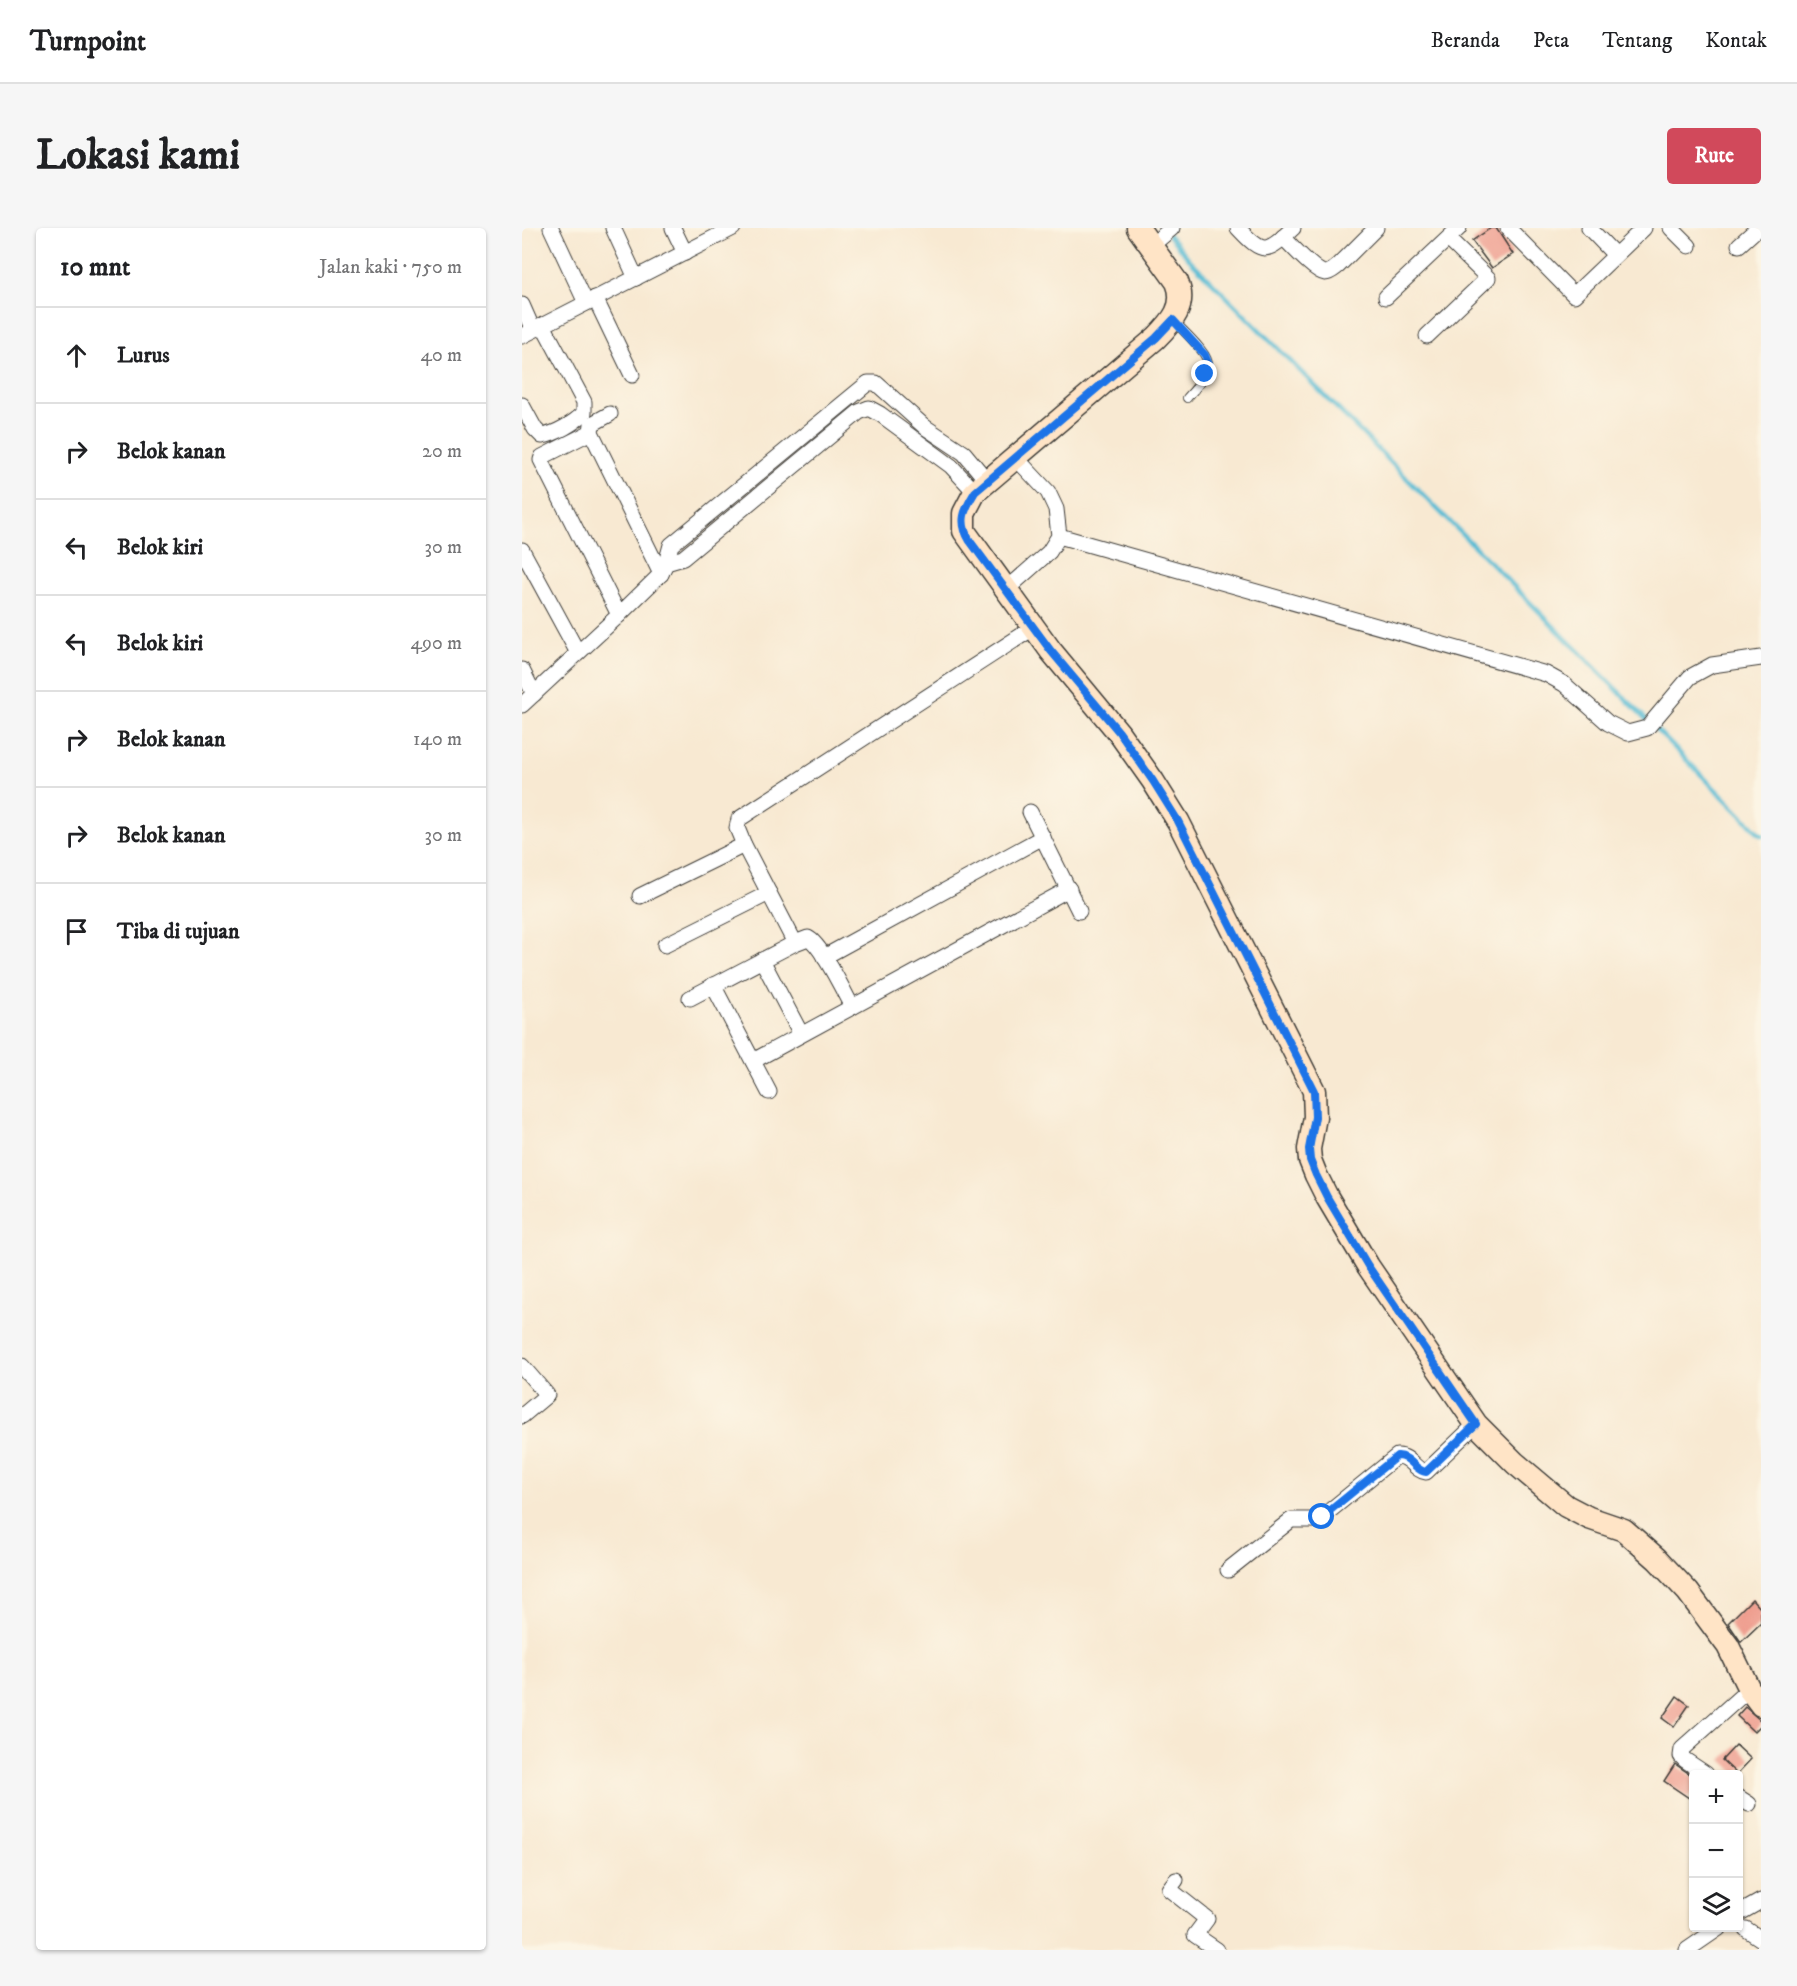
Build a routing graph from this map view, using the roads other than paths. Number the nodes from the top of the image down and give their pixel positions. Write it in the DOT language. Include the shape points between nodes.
graph roads {
  1 [pos="551,228"];
  2 [pos="613,228"];
  3 [pos="673,228"];
  4 [pos="733,228"];
  5 [pos="1238,228"];
  6 [pos="1376,228"];
  7 [pos="1508,228"];
  8 [pos="1589,228"];
  9 [pos="1644,228"];
  10 [pos="1671,228"];
  11 [pos="1753,230"];
  12 [pos="1288,233"];
  13 [pos="1453,233"];
  14 [pos="1156,235"];
  15 [pos="1739,245"];
  16 [pos="1689,246"];
  17 [pos="685,253"];
  18 [pos="1615,255"];
  19 [pos="636,278"];
  20 [pos="1386,297"];
  21 [pos="591,301"];
  22 [pos="522,305"];
  23 [pos="1173,320"];
  24 [pos="533,330"];
  25 [pos="1427,336"];
  26 [pos="632,375"];
  27 [pos="1187,399"];
  28 [pos="522,405"];
  29 [pos="610,414"];
  30 [pos="591,432"];
  31 [pos="1016,458"];
  32 [pos="981,487"];
  33 [pos="1059,536"];
  34 [pos="522,550"];
  35 [pos="664,568"];
  36 [pos="1006,590"];
  37 [pos="619,615"];
  38 [pos="1033,628"];
  39 [pos="578,653"];
  40 [pos="1761,658"];
  41 [pos="522,670"];
  42 [pos="534,694"];
  43 [pos="522,705"];
  44 [pos="1030,812"];
  45 [pos="1043,837"];
  46 [pos="744,844"];
  47 [pos="1069,889"];
  48 [pos="769,893"];
  49 [pos="640,896"];
  50 [pos="1079,911"];
  51 [pos="795,943"];
  52 [pos="665,945"];
  53 [pos="824,957"];
  54 [pos="762,960"];
  55 [pos="713,985"];
  56 [pos="690,998"];
  57 [pos="852,1006"];
  58 [pos="801,1034"];
  59 [pos="753,1060"];
  60 [pos="769,1092"];
  61 [pos="522,1366"];
  62 [pos="522,1416"];
  63 [pos="1476,1424"];
  64 [pos="1228,1570"];
  65 [pos="1755,1697"];
  66 [pos="1700,1770"];
  67 [pos="1176,1880"];
  68 [pos="1761,1901"];
  69 [pos="1743,1911"];
  70 [pos="1746,1929"];
  71 [pos="1713,1932"];
  72 [pos="1761,1939"];
  73 [pos="1217,1950"];
  74 [pos="1687,1950"];
  1 -- 21 [label="street"];
  2 -- 19 [label="street"];
  3 -- 17 [label="street"];
  4 -- 17 [label="street"];
  5 -- 12 [label="street" via="1251,243 1266,249"];
  6 -- 12 [label="street" via="1338,266 1324,273 1314,267"];
  7 -- 18 [label="street" via="1574,295"];
  8 -- 18 [label="street"];
  9 -- 18 [label="street"];
  10 -- 16 [label="street"];
  11 -- 15 [label="street"];
  13 -- 20 [label="street"];
  13 -- 25 [label="street" via="1488,278"];
  14 -- 23 [label="street" via="1180,290 1181,301"];
  17 -- 19 [label="street"];
  19 -- 21 [label="street"];
  21 -- 24 [label="street"];
  21 -- 26 [label="street"];
  22 -- 24 [label="street"];
  23 -- 27 [label="lane" via="1205,355 1209,365"];
  23 -- 31 [label="street"];
  24 -- 28 [label="street" via="584,402 584,413 544,437"];
  29 -- 30 [label="street" via="592,424"];
  30 -- 35 [label="street"];
  30 -- 37 [label="street" via="543,456 541,461"];
  31 -- 32 [label="street"];
  31 -- 33 [label="street" via="1048,492 1056,509"];
  32 -- 35 [label="street" via="869,408 859,412 683,558"];
  32 -- 35 [label="street" via="964,453 925,427 876,383 868,383 671,545"];
  32 -- 36 [label="street" via="964,513 964,531"];
  33 -- 36 [label="street" via="1049,552"];
  33 -- 40 [label="street" via="1546,674 1564,684 1608,723 1628,733 1647,728 1690,677 1712,665"];
  34 -- 39 [label="street"];
  35 -- 37 [label="street"];
  36 -- 38 [label="street"];
  37 -- 39 [label="street"];
  38 -- 46 [label="street" via="740,818 737,828"];
  38 -- 63 [label="street" via="1119,732 1178,821 1314,1091 1315,1117 1309,1149 1316,1175 1368,1266"];
  39 -- 42 [label="street"];
  41 -- 42 [label="street"];
  42 -- 43 [label="street"];
  44 -- 45 [label="street"];
  45 -- 47 [label="street"];
  45 -- 53 [label="street"];
  46 -- 48 [label="street"];
  46 -- 49 [label="street"];
  47 -- 50 [label="street"];
  47 -- 57 [label="street"];
  48 -- 51 [label="street"];
  48 -- 52 [label="street"];
  51 -- 53 [label="street" via="811,939"];
  51 -- 54 [label="street"];
  53 -- 57 [label="street"];
  54 -- 55 [label="street"];
  54 -- 58 [label="street"];
  55 -- 56 [label="street"];
  55 -- 59 [label="street"];
  57 -- 58 [label="street"];
  58 -- 59 [label="street"];
  59 -- 60 [label="street"];
  61 -- 62 [label="street" via="547,1395"];
  63 -- 64 [label="street" via="1426,1472 1404,1456 1397,1456 1322,1517 1291,1520"];
  63 -- 65 [label="street" via="1566,1506 1624,1530 1650,1552 1711,1622"];
  65 -- 66 [label="street" via="1682,1749 1682,1757"];
  67 -- 73 [label="street" via="1169,1889 1207,1919 1195,1935"];
  68 -- 69 [label="street"];
  70 -- 72 [label="street"];
  71 -- 74 [label="street"];
}
